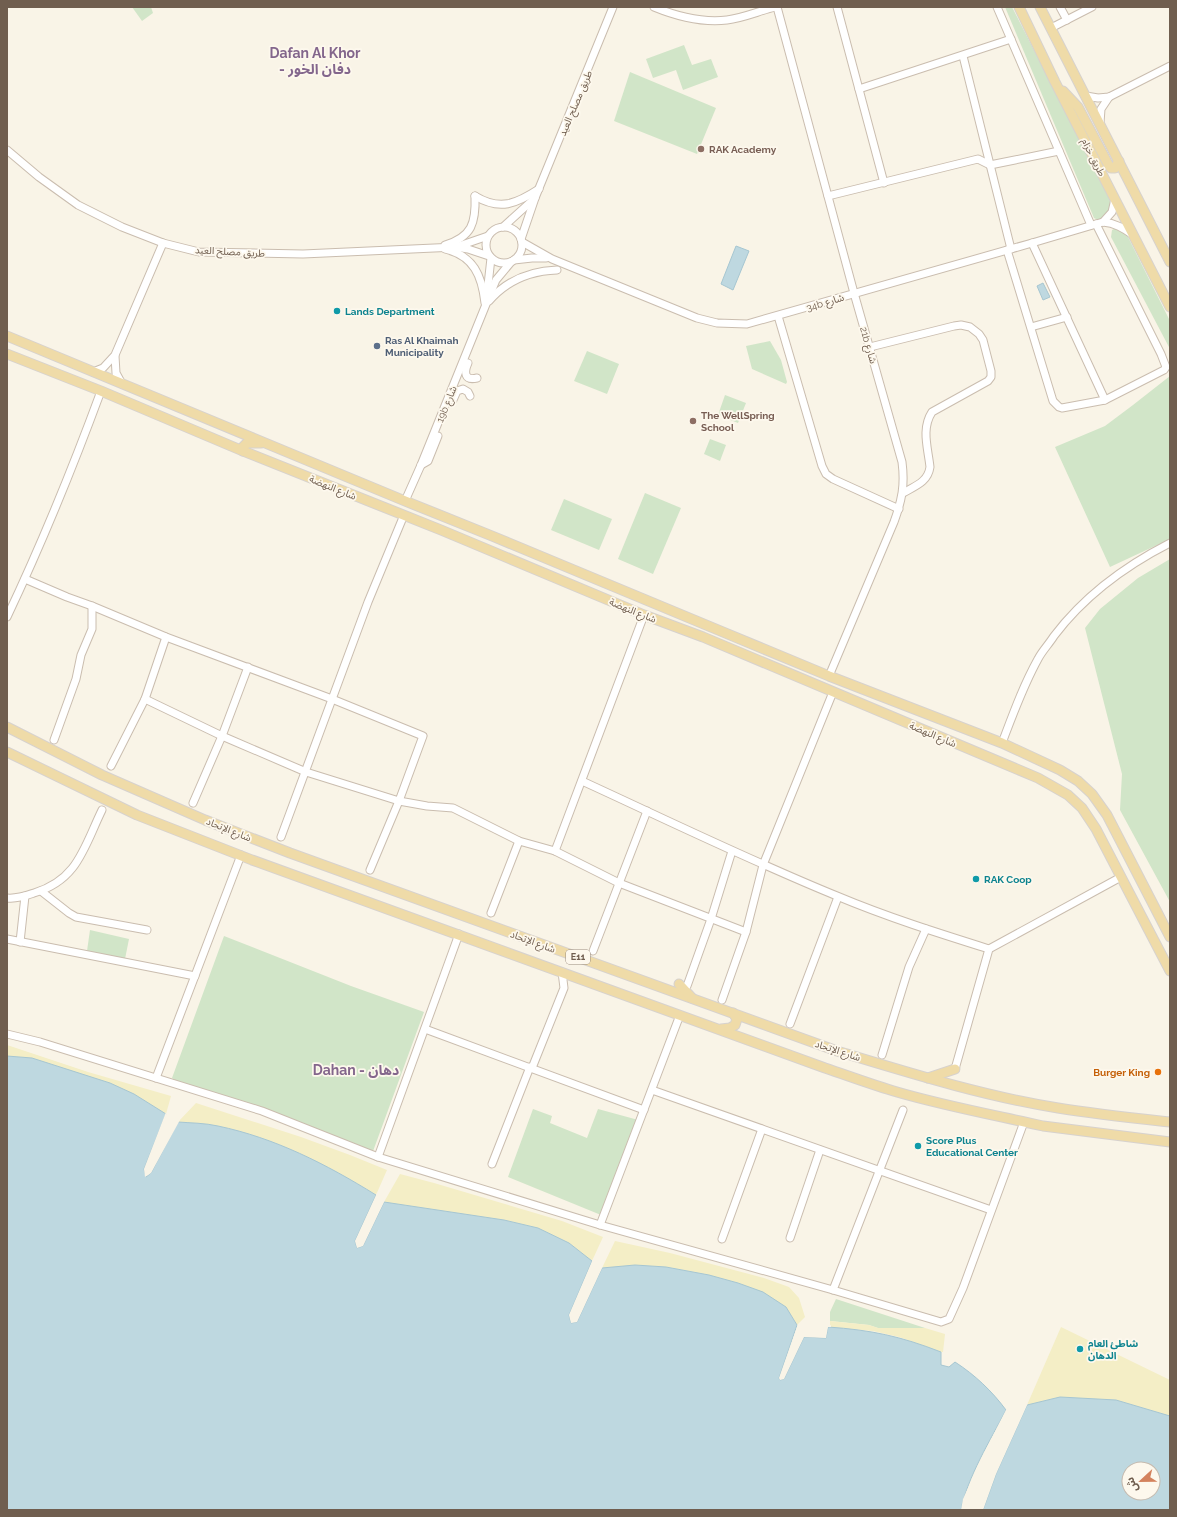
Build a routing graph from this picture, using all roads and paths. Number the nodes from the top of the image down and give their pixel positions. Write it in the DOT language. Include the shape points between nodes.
graph roads {
  1 [pos="614,7"];
  2 [pos="654,7"];
  3 [pos="776,7"];
  4 [pos="837,7"];
  5 [pos="997,7"];
  6 [pos="1019,7"];
  7 [pos="1040,7"];
  8 [pos="1060,7"];
  9 [pos="1092,7"];
  10 [pos="1067,20"];
  11 [pos="1051,28"];
  12 [pos="1011,39"];
  13 [pos="963,56"];
  14 [pos="1170,66"];
  15 [pos="1055,82"];
  16 [pos="859,89"];
  17 [pos="1086,96"];
  18 [pos="1110,97"];
  19 [pos="1100,123"];
  20 [pos="7,150"];
  21 [pos="1059,151"];
  22 [pos="1119,161"];
  23 [pos="990,165"];
  24 [pos="884,182"];
  25 [pos="539,189"];
  26 [pos="828,196"];
  27 [pos="535,198"];
  28 [pos="1115,200"];
  29 [pos="1097,224"];
  30 [pos="503,227"];
  31 [pos="1133,235"];
  32 [pos="488,236"];
  33 [pos="521,241"];
  34 [pos="163,243"];
  35 [pos="1032,243"];
  36 [pos="437,247"];
  37 [pos="456,247"];
  38 [pos="1009,250"];
  39 [pos="490,257"];
  40 [pos="552,259"];
  41 [pos="512,261"];
  42 [pos="1170,262"];
  43 [pos="557,270"];
  44 [pos="854,293"];
  45 [pos="485,306"];
  46 [pos="1170,307"];
  47 [pos="778,316"];
  48 [pos="1067,317"];
  49 [pos="479,324"];
  50 [pos="1031,327"];
  51 [pos="7,336"];
  52 [pos="870,346"];
  53 [pos="7,354"];
  54 [pos="115,355"];
  55 [pos="93,372"];
  56 [pos="477,378"];
  57 [pos="122,384"];
  58 [pos="101,391"];
  59 [pos="470,396"];
  60 [pos="1105,400"];
  61 [pos="265,443"];
  62 [pos="243,451"];
  63 [pos="421,465"];
  64 [pos="903,493"];
  65 [pos="405,501"];
  66 [pos="899,509"];
  67 [pos="404,515"];
  68 [pos="1170,543"];
  69 [pos="25,579"];
  70 [pos="92,606"];
  71 [pos="644,615"];
  72 [pos="7,617"];
  73 [pos="166,637"];
  74 [pos="703,637"];
  75 [pos="738,638"];
  76 [pos="248,667"];
  77 [pos="829,676"];
  78 [pos="833,692"];
  79 [pos="332,699"];
  80 [pos="145,700"];
  81 [pos="7,727"];
  82 [pos="222,736"];
  83 [pos="54,740"];
  84 [pos="1002,743"];
  85 [pos="7,752"];
  86 [pos="111,766"];
  87 [pos="306,772"];
  88 [pos="582,781"];
  89 [pos="399,801"];
  90 [pos="193,802"];
  91 [pos="102,810"];
  92 [pos="647,811"];
  93 [pos="281,837"];
  94 [pos="519,841"];
  95 [pos="556,851"];
  96 [pos="732,851"];
  97 [pos="241,855"];
  98 [pos="763,865"];
  99 [pos="370,870"];
  100 [pos="1121,877"];
  101 [pos="619,883"];
  102 [pos="41,891"];
  103 [pos="25,896"];
  104 [pos="838,897"];
  105 [pos="7,898"];
  106 [pos="491,914"];
  107 [pos="711,919"];
  108 [pos="926,929"];
  109 [pos="147,930"];
  110 [pos="746,932"];
  111 [pos="459,934"];
  112 [pos="1170,937"];
  113 [pos="7,939"];
  114 [pos="20,942"];
  115 [pos="990,949"];
  116 [pos="593,951"];
  117 [pos="1170,971"];
  118 [pos="562,972"];
  119 [pos="195,976"];
  120 [pos="683,985"];
  121 [pos="692,999"];
  122 [pos="722,1000"];
  123 [pos="733,1013"];
  124 [pos="680,1015"];
  125 [pos="790,1024"];
  126 [pos="425,1029"];
  127 [pos="720,1029"];
  128 [pos="7,1034"];
  129 [pos="882,1055"];
  130 [pos="531,1068"];
  131 [pos="955,1069"];
  132 [pos="156,1078"];
  133 [pos="928,1078"];
  134 [pos="652,1090"];
  135 [pos="644,1110"];
  136 [pos="903,1110"];
  137 [pos="1024,1122"];
  138 [pos="1170,1122"];
  139 [pos="762,1129"];
  140 [pos="1170,1142"];
  141 [pos="820,1150"];
  142 [pos="378,1157"];
  143 [pos="492,1164"];
  144 [pos="881,1171"];
  145 [pos="991,1210"];
  146 [pos="600,1225"];
  147 [pos="790,1238"];
  148 [pos="722,1239"];
  149 [pos="833,1290"];
  1 -- 25 [label="street, طريق مصلح العيد"];
  2 -- 3 [label="street" via="700,20 727,20"];
  3 -- 26 [label="street, 21b شارع"];
  4 -- 16 [label="street"];
  5 -- 12 [label="street"];
  6 -- 15 [label="main road, طريق خزام"];
  7 -- 11 [label="main road, طريق خزام"];
  8 -- 10 [label="street"];
  9 -- 10 [label="street"];
  10 -- 11 [label="street"];
  11 -- 17 [label="main road, طريق خزام"];
  12 -- 13 [label="street"];
  12 -- 21 [label="street"];
  13 -- 16 [label="street"];
  13 -- 23 [label="street"];
  14 -- 18 [label="street"];
  15 -- 22 [label="main road" via="1078,106 1109,166 1115,168"];
  15 -- 28 [label="main road, طريق خزام"];
  16 -- 24 [label="street"];
  17 -- 18 [label="street"];
  17 -- 19 [label="main road, طريق خزام"];
  18 -- 19 [label="street" via="1102,109"];
  19 -- 22 [label="main road, طريق خزام"];
  20 -- 34 [label="street, طريق مصلح العيد" via="78,205 122,227"];
  21 -- 23 [label="street"];
  21 -- 29 [label="street"];
  22 -- 42 [label="main road, طريق خزام"];
  23 -- 24 [label="street" via="978,159"];
  23 -- 38 [label="street"];
  24 -- 26 [label="street"];
  25 -- 27 [label="street, طريق مصلح العيد"];
  25 -- 36 [label="street" via="507,205 486,203 475,196 474,222 469,231 460,239"];
  26 -- 44 [label="street, 21b شارع"];
  27 -- 30 [label="street, طريق مصلح العيد"];
  27 -- 33 [label="street, طريق مصلح العيد"];
  28 -- 29 [label="street" via="1112,212"];
  28 -- 31 [label="main road, طريق خزام"];
  29 -- 31 [label="street" via="1112,222"];
  29 -- 35 [label="street, 34b شارع"];
  29 -- 60 [label="street" via="1166,367"];
  30 -- 32 [label="street" via="495,229"];
  30 -- 33 [label="street" via="516,232"];
  31 -- 46 [label="main road, طريق خزام"];
  32 -- 37 [label="street, طريق مصلح العيد"];
  32 -- 39 [label="street" via="486,246"];
  33 -- 40 [label="street, 34b شارع"];
  33 -- 41 [label="street" via="519,255"];
  34 -- 36 [label="street, طريق مصلح العيد" via="199,252 285,254"];
  34 -- 54 [label="street"];
  35 -- 38 [label="street, 34b شارع"];
  35 -- 48 [label="street"];
  36 -- 37 [label="street, طريق مصلح العيد"];
  36 -- 45 [label="street" via="459,254 475,268 481,279"];
  37 -- 39 [label="street, طريق مصلح العيد"];
  38 -- 44 [label="street, 34b شارع"];
  38 -- 50 [label="street"];
  39 -- 41 [label="street" via="501,263"];
  39 -- 45 [label="street, 19b شارع"];
  40 -- 41 [label="street, 34b شارع"];
  40 -- 47 [label="street, 34b شارع" via="697,318 717,323 747,324"];
  41 -- 45 [label="street, 19b شارع" via="496,280"];
  43 -- 45 [label="street" via="520,277 501,290"];
  44 -- 47 [label="street, 34b شارع"];
  44 -- 52 [label="street, 21b شارع"];
  45 -- 49 [label="street, 19b شارع"];
  47 -- 66 [label="street" via="826,474"];
  48 -- 50 [label="street"];
  48 -- 60 [label="street"];
  49 -- 56 [label="street" via="478,337 465,370 468,378"];
  49 -- 63 [label="street, 19b شارع"];
  50 -- 60 [label="street" via="1056,404 1062,408"];
  51 -- 55 [label="main road, شارع النهضة"];
  52 -- 64 [label="street, 21b شارع" via="902,462"];
  52 -- 64 [label="street" via="961,325 970,327 983,340 991,372 988,381 932,412 925,428 929,473 924,481"];
  53 -- 58 [label="main road, شارع النهضة"];
  54 -- 55 [label="street" via="104,368"];
  54 -- 57 [label="street" via="116,373"];
  55 -- 57 [label="main road, شارع النهضة"];
  57 -- 61 [label="main road, شارع النهضة"];
  58 -- 62 [label="main road, شارع النهضة"];
  58 -- 69 [label="street"];
  59 -- 63 [label="street" via="463,389 455,394 428,461"];
  61 -- 62 [label="main road" via="247,443"];
  61 -- 65 [label="main road, شارع النهضة"];
  62 -- 67 [label="main road, شارع النهضة"];
  63 -- 65 [label="street, 19b شارع"];
  64 -- 66 [label="street, 21b شارع"];
  65 -- 75 [label="main road, شارع النهضة"];
  66 -- 77 [label="street, 21b شارع"];
  67 -- 71 [label="main road, شارع النهضة"];
  67 -- 79 [label="street"];
  68 -- 84 [label="street" via="1116,575 1089,596 1062,626 1039,657 1023,689"];
  69 -- 70 [label="street"];
  69 -- 72 [label="street"];
  70 -- 73 [label="street"];
  70 -- 83 [label="street" via="92,629"];
  71 -- 74 [label="main road, شارع النهضة"];
  71 -- 88 [label="street"];
  73 -- 76 [label="street"];
  73 -- 80 [label="street"];
  74 -- 75 [label="main road" via="735,648 738,645"];
  74 -- 78 [label="main road, شارع النهضة"];
  75 -- 77 [label="main road, شارع النهضة"];
  76 -- 79 [label="street"];
  76 -- 82 [label="street"];
  77 -- 84 [label="main road, شارع النهضة"];
  78 -- 98 [label="street"];
  78 -- 100 [label="main road, شارع النهضة" via="1038,778 1068,795 1082,808 1096,829"];
  79 -- 87 [label="street"];
  79 -- 89 [label="street" via="423,736"];
  80 -- 82 [label="street"];
  80 -- 86 [label="street"];
  81 -- 121 [label="main road, شارع الإتحاد / E11" via="102,774 212,823"];
  82 -- 87 [label="street"];
  82 -- 90 [label="street"];
  84 -- 112 [label="main road, شارع النهضة" via="1060,770 1092,794 1107,815"];
  85 -- 97 [label="main road, شارع الإتحاد / E11" via="136,815"];
  87 -- 89 [label="street"];
  87 -- 93 [label="street"];
  88 -- 92 [label="street"];
  88 -- 95 [label="street"];
  89 -- 94 [label="street" via="453,808"];
  89 -- 99 [label="street"];
  91 -- 102 [label="street" via="77,864 67,876"];
  92 -- 96 [label="street"];
  92 -- 101 [label="street"];
  94 -- 95 [label="street"];
  94 -- 106 [label="street"];
  95 -- 101 [label="street"];
  96 -- 98 [label="street"];
  96 -- 107 [label="street"];
  97 -- 111 [label="main road, شارع الإتحاد / E11"];
  97 -- 119 [label="street"];
  98 -- 104 [label="street"];
  98 -- 110 [label="street"];
  100 -- 115 [label="street"];
  100 -- 117 [label="main road, شارع النهضة"];
  101 -- 107 [label="street"];
  101 -- 116 [label="street"];
  102 -- 103 [label="street"];
  102 -- 109 [label="street" via="76,917"];
  103 -- 105 [label="street"];
  103 -- 114 [label="street"];
  104 -- 108 [label="street"];
  104 -- 125 [label="street"];
  107 -- 110 [label="street"];
  107 -- 120 [label="street"];
  108 -- 115 [label="street"];
  108 -- 129 [label="street" via="909,967"];
  110 -- 122 [label="street"];
  111 -- 118 [label="main road, شارع الإتحاد / E11"];
  111 -- 126 [label="street"];
  113 -- 114 [label="street"];
  114 -- 119 [label="street"];
  115 -- 131 [label="street"];
  118 -- 124 [label="main road, شارع الإتحاد / E11"];
  118 -- 130 [label="street" via="564,988"];
  119 -- 132 [label="street"];
  120 -- 121 [label="main road"];
  121 -- 123 [label="main road, شارع الإتحاد / E11"];
  123 -- 127 [label="main road" via="737,1019 735,1025"];
  123 -- 133 [label="main road, شارع الإتحاد / E11" via="837,1051"];
  124 -- 127 [label="main road, شارع الإتحاد / E11"];
  124 -- 134 [label="street"];
  126 -- 130 [label="street"];
  126 -- 142 [label="street"];
  127 -- 137 [label="main road, شارع الإتحاد / E11" via="897,1092"];
  128 -- 132 [label="street"];
  130 -- 135 [label="street"];
  130 -- 143 [label="street"];
  131 -- 133 [label="main road"];
  132 -- 142 [label="street" via="262,1111"];
  133 -- 138 [label="main road, شارع الإتحاد / E11" via="1058,1108"];
  134 -- 135 [label="street"];
  134 -- 139 [label="street"];
  135 -- 146 [label="street"];
  136 -- 144 [label="street"];
  137 -- 140 [label="main road, شارع الإتحاد / E11"];
  137 -- 145 [label="street"];
  139 -- 141 [label="street"];
  139 -- 148 [label="street"];
  141 -- 144 [label="street"];
  141 -- 147 [label="street"];
  142 -- 146 [label="street"];
  144 -- 145 [label="street"];
  144 -- 149 [label="street"];
  145 -- 149 [label="street" via="963,1288 952,1314 945,1321 937,1322"];
  146 -- 149 [label="street"];
}
